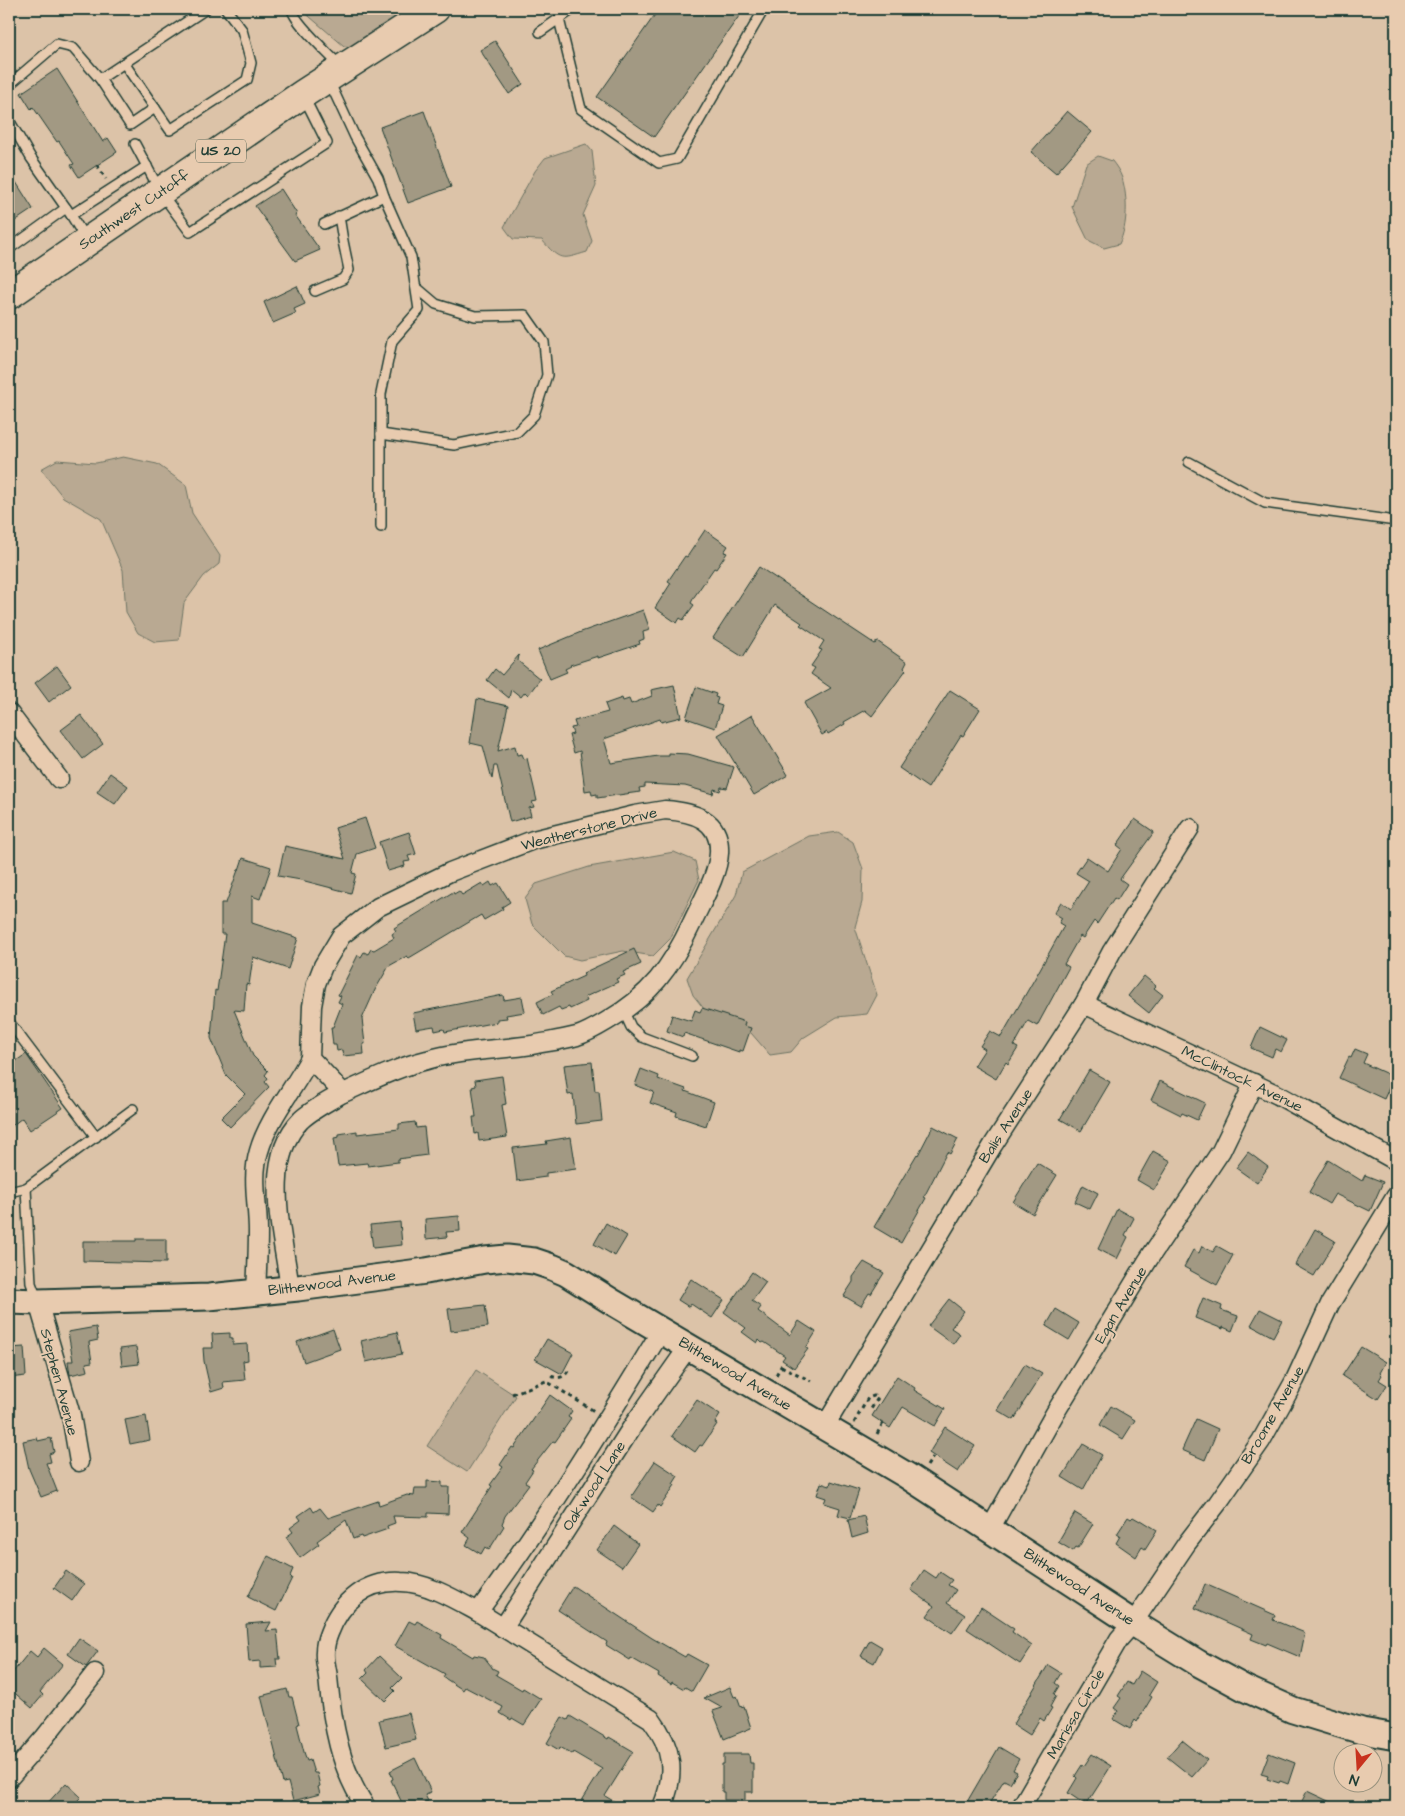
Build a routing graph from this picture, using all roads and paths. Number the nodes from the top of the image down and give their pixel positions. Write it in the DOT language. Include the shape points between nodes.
graph roads {
  1 [pos="206,9"];
  2 [pos="226,9"];
  3 [pos="292,9"];
  4 [pos="574,9"];
  5 [pos="651,9"];
  6 [pos="764,9"];
  7 [pos="430,10"];
  8 [pos="646,15"];
  9 [pos="559,19"];
  10 [pos="540,32"];
  11 [pos="124,63"];
  12 [pos="335,73"];
  13 [pos="100,79"];
  14 [pos="9,85"];
  15 [pos="303,94"];
  16 [pos="155,108"];
  17 [pos="9,120"];
  18 [pos="136,144"];
  19 [pos="147,166"];
  20 [pos="161,193"];
  21 [pos="384,196"];
  22 [pos="68,212"];
  23 [pos="339,216"];
  24 [pos="324,224"];
  25 [pos="88,242"];
  26 [pos="9,249"];
  27 [pos="416,287"];
  28 [pos="11,289"];
  29 [pos="315,291"];
  30 [pos="381,434"];
  31 [pos="1189,462"];
  32 [pos="1396,521"];
  33 [pos="382,527"];
  34 [pos="9,714"];
  35 [pos="59,779"];
  36 [pos="1190,828"];
  37 [pos="1084,1004"];
  38 [pos="624,1012"];
  39 [pos="9,1024"];
  40 [pos="692,1056"];
  41 [pos="310,1058"];
  42 [pos="1254,1083"];
  43 [pos="343,1094"];
  44 [pos="133,1109"];
  45 [pos="96,1137"];
  46 [pos="1396,1161"];
  47 [pos="26,1188"];
  48 [pos="9,1192"];
  49 [pos="1396,1196"];
  50 [pos="290,1289"];
  51 [pos="256,1292"];
  52 [pos="9,1301"];
  53 [pos="38,1302"];
  54 [pos="661,1331"];
  55 [pos="688,1346"];
  56 [pos="568,1372"];
  57 [pos="551,1376"];
  58 [pos="772,1380"];
  59 [pos="811,1381"];
  60 [pos="512,1394"];
  61 [pos="871,1409"];
  62 [pos="597,1413"];
  63 [pos="883,1424"];
  64 [pos="825,1426"];
  65 [pos="851,1428"];
  66 [pos="876,1435"];
  67 [pos="79,1462"];
  68 [pos="990,1529"];
  69 [pos="478,1612"];
  70 [pos="1133,1623"];
  71 [pos="503,1628"];
  72 [pos="95,1673"];
  73 [pos="1396,1737"];
  74 [pos="9,1778"];
  75 [pos="366,1807"];
  76 [pos="662,1807"];
  77 [pos="1021,1807"];
  1 -- 11 [label="lane"];
  2 -- 16 [label="lane" via="242,30 251,63 247,80 170,130"];
  3 -- 12 [label="lane"];
  4 -- 9 [label="lane"];
  5 -- 8 [label="path"];
  6 -- 9 [label="lane" via="676,159 659,163 581,109"];
  7 -- 12 [label="main road, Southwest Cutoff / US 20"];
  9 -- 10 [label="lane"];
  11 -- 13 [label="lane"];
  11 -- 16 [label="lane"];
  12 -- 15 [label="main road, Southwest Cutoff / US 20"];
  12 -- 21 [label="lane" via="355,137 378,178"];
  13 -- 14 [label="lane" via="73,48 57,44"];
  13 -- 16 [label="lane" via="130,125"];
  15 -- 20 [label="main road, Southwest Cutoff / US 20"];
  15 -- 20 [label="lane" via="327,143 190,232"];
  17 -- 22 [label="lane"];
  18 -- 19 [label="lane"];
  19 -- 20 [label="lane"];
  19 -- 22 [label="lane"];
  20 -- 25 [label="main road, Southwest Cutoff / US 20"];
  21 -- 23 [label="lane"];
  21 -- 27 [label="lane" via="411,257"];
  22 -- 25 [label="lane"];
  22 -- 26 [label="lane"];
  23 -- 24 [label="lane"];
  23 -- 29 [label="lane" via="349,270 343,279"];
  25 -- 28 [label="main road, Southwest Cutoff / US 20"];
  27 -- 30 [label="lane" via="419,310 392,341 380,394"];
  27 -- 30 [label="lane" via="436,304 475,316 525,315 544,342 547,375 534,415 517,432 454,444"];
  30 -- 33 [label="lane"];
  31 -- 32 [label="lane" via="1265,502"];
  34 -- 35 [label="street"];
  36 -- 37 [label="street, Balis Avenue" via="1112,951"];
  37 -- 42 [label="street, McClintock Avenue"];
  37 -- 64 [label="street, Balis Avenue" via="993,1145"];
  38 -- 40 [label="lane" via="631,1027 642,1037"];
  38 -- 41 [label="street, Weatherstone Drive" via="654,986 671,962 715,872 719,840 704,819 665,810 532,840 450,872 378,907 341,936 323,966 312,1006"];
  38 -- 43 [label="street, Weatherstone Drive" via="577,1036 428,1059"];
  39 -- 45 [label="lane"];
  41 -- 43 [label="street"];
  41 -- 51 [label="street, Weatherstone Drive" via="278,1110 259,1152 255,1193 258,1230"];
  42 -- 46 [label="street, McClintock Avenue"];
  42 -- 68 [label="street, Egan Avenue" via="1221,1151 1148,1260 1055,1413"];
  43 -- 50 [label="street, Weatherstone Drive" via="301,1120 292,1132 277,1170 278,1210"];
  44 -- 45 [label="lane"];
  45 -- 47 [label="lane"];
  47 -- 48 [label="lane"];
  47 -- 53 [label="lane" via="31,1283"];
  49 -- 70 [label="street, Broome Avenue" via="1330,1304 1296,1380 1261,1440"];
  50 -- 51 [label="street, Blithewood Avenue"];
  50 -- 54 [label="street, Blithewood Avenue" via="485,1260 522,1259 566,1273"];
  51 -- 53 [label="street, Blithewood Avenue" via="208,1297"];
  52 -- 53 [label="street, Blithewood Avenue"];
  53 -- 67 [label="street, Stephen Avenue" via="71,1415"];
  54 -- 55 [label="street, Blithewood Avenue"];
  54 -- 69 [label="street, Oakwood Lane" via="579,1466"];
  55 -- 64 [label="street, Blithewood Avenue"];
  55 -- 71 [label="street, Oakwood Lane"];
  56 -- 57 [label="path" via="559,1378"];
  58 -- 59 [label="path" via="782,1364"];
  60 -- 62 [label="path" via="546,1381"];
  61 -- 65 [label="path" via="878,1398 874,1396 868,1398"];
  63 -- 66 [label="path"];
  64 -- 68 [label="street, Blithewood Avenue"];
  68 -- 70 [label="street, Blithewood Avenue"];
  69 -- 71 [label="street"];
  69 -- 75 [label="street" via="412,1583 389,1582 360,1591 347,1602 333,1622 325,1650 330,1704 339,1747 350,1778"];
  70 -- 73 [label="street, Blithewood Avenue" via="1198,1663 1271,1701 1326,1721"];
  70 -- 77 [label="street, Marissa Circle" via="1119,1639"];
  71 -- 76 [label="street" via="652,1719 668,1748 671,1766 671,1779"];
  72 -- 74 [label="street"];
}
